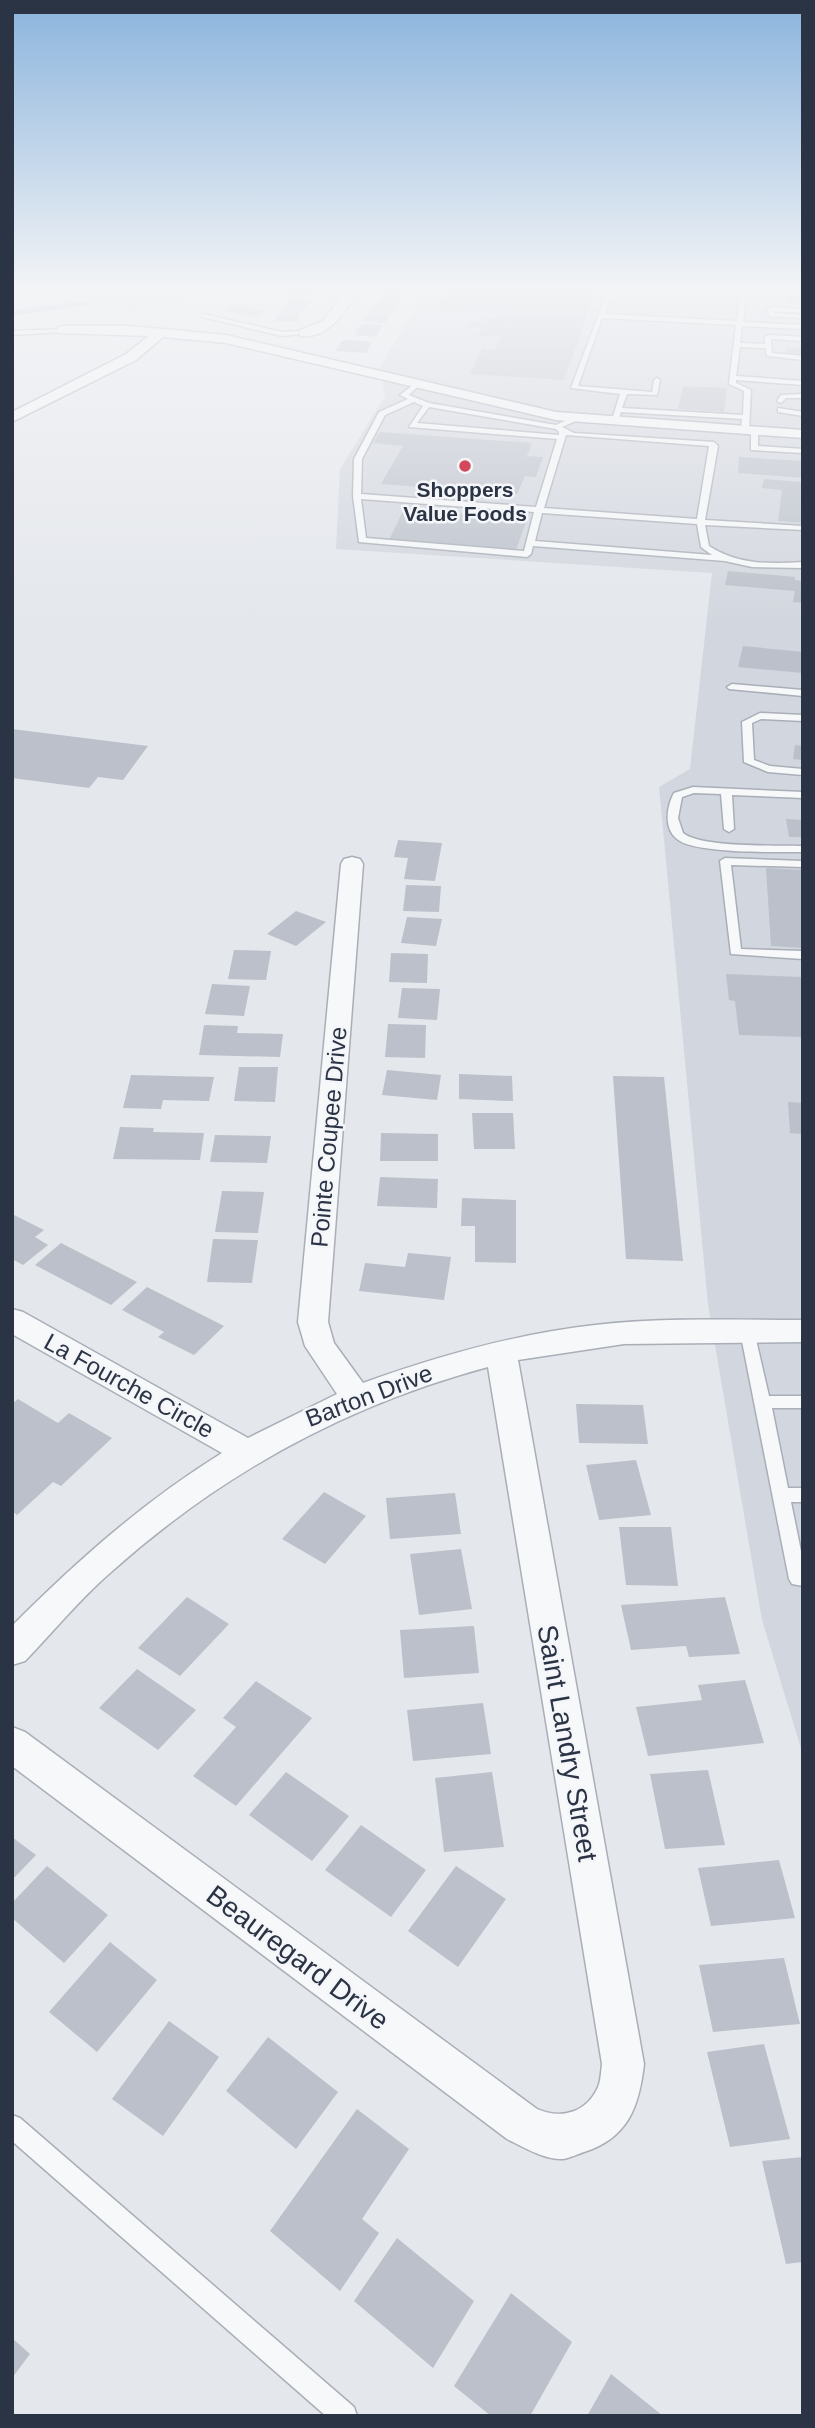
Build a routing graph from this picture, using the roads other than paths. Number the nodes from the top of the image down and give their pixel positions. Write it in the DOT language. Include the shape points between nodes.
graph roads {
  1 [pos="43,400"];
  2 [pos="413,400"];
  3 [pos="485,400"];
  4 [pos="621,400"];
  5 [pos="748,400"];
  6 [pos="782,400"];
  7 [pos="427,405"];
  8 [pos="803,414"];
  9 [pos="616,415"];
  10 [pos="12,418"];
  11 [pos="575,418"];
  12 [pos="749,426"];
  13 [pos="560,432"];
  14 [pos="803,434"];
  15 [pos="803,451"];
  16 [pos="357,496"];
  17 [pos="539,510"];
  18 [pos="701,522"];
  19 [pos="803,528"];
  20 [pos="530,543"];
  21 [pos="724,559"];
  22 [pos="803,565"];
  23 [pos="732,687"];
  24 [pos="803,693"];
  25 [pos="803,718"];
  26 [pos="803,772"];
  27 [pos="726,791"];
  28 [pos="803,795"];
  29 [pos="729,829"];
  30 [pos="803,849"];
  31 [pos="352,864"];
  32 [pos="803,864"];
  33 [pos="803,955"];
  34 [pos="12,1320"];
  35 [pos="747,1331"];
  36 [pos="803,1331"];
  37 [pos="501,1352"];
  38 [pos="356,1397"];
  39 [pos="762,1402"];
  40 [pos="803,1402"];
  41 [pos="246,1451"];
  42 [pos="781,1495"];
  43 [pos="803,1495"];
  44 [pos="803,1579"];
  45 [pos="12,1650"];
  46 [pos="12,1744"];
  47 [pos="12,2126"];
  48 [pos="594,2127"];
  49 [pos="345,2416"];
  1 -- 10 [label="street"];
  2 -- 7 [label="lane"];
  2 -- 16 [label="lane" via="382,414 358,459"];
  3 -- 11 [label="street"];
  4 -- 9 [label="lane"];
  5 -- 12 [label="lane"];
  6 -- 8 [label="lane" via="790,413"];
  7 -- 13 [label="lane"];
  7 -- 13 [label="lane" via="412,425"];
  9 -- 11 [label="street"];
  9 -- 12 [label="street"];
  11 -- 13 [label="lane"];
  12 -- 14 [label="street"];
  12 -- 15 [label="lane" via="754,448"];
  13 -- 17 [label="lane"];
  13 -- 18 [label="lane" via="714,446"];
  16 -- 17 [label="lane"];
  16 -- 20 [label="lane" via="362,540 527,554"];
  17 -- 18 [label="lane"];
  17 -- 20 [label="lane"];
  18 -- 19 [label="lane"];
  18 -- 21 [label="lane" via="705,547"];
  20 -- 21 [label="lane"];
  21 -- 22 [label="lane"];
  23 -- 24 [label="lane"];
  25 -- 26 [label="lane" via="760,716 747,722 749,762"];
  27 -- 28 [label="lane"];
  27 -- 29 [label="lane"];
  27 -- 30 [label="lane" via="693,790 678,795 671,808 677,833 684,840 715,845"];
  31 -- 38 [label="street, Pointe Coupee Drive" via="313,1322 320,1346"];
  32 -- 33 [label="lane" via="725,861 735,952"];
  34 -- 41 [label="street, La Fourche Circle"];
  35 -- 36 [label="street, Barton Drive"];
  35 -- 37 [label="street, Barton Drive" via="651,1331"];
  35 -- 39 [label="lane"];
  37 -- 38 [label="street, Barton Drive"];
  37 -- 48 [label="street, Saint Landry Street" via="622,2064 619,2095"];
  38 -- 41 [label="street, Barton Drive"];
  39 -- 40 [label="lane"];
  39 -- 42 [label="lane"];
  41 -- 45 [label="street, Barton Drive" via="171,1503 98,1563"];
  42 -- 43 [label="lane"];
  42 -- 44 [label="lane" via="798,1579"];
  46 -- 48 [label="street, Beauregard Drive" via="523,2124 563,2137"];
  47 -- 49 [label="lane"];
}
